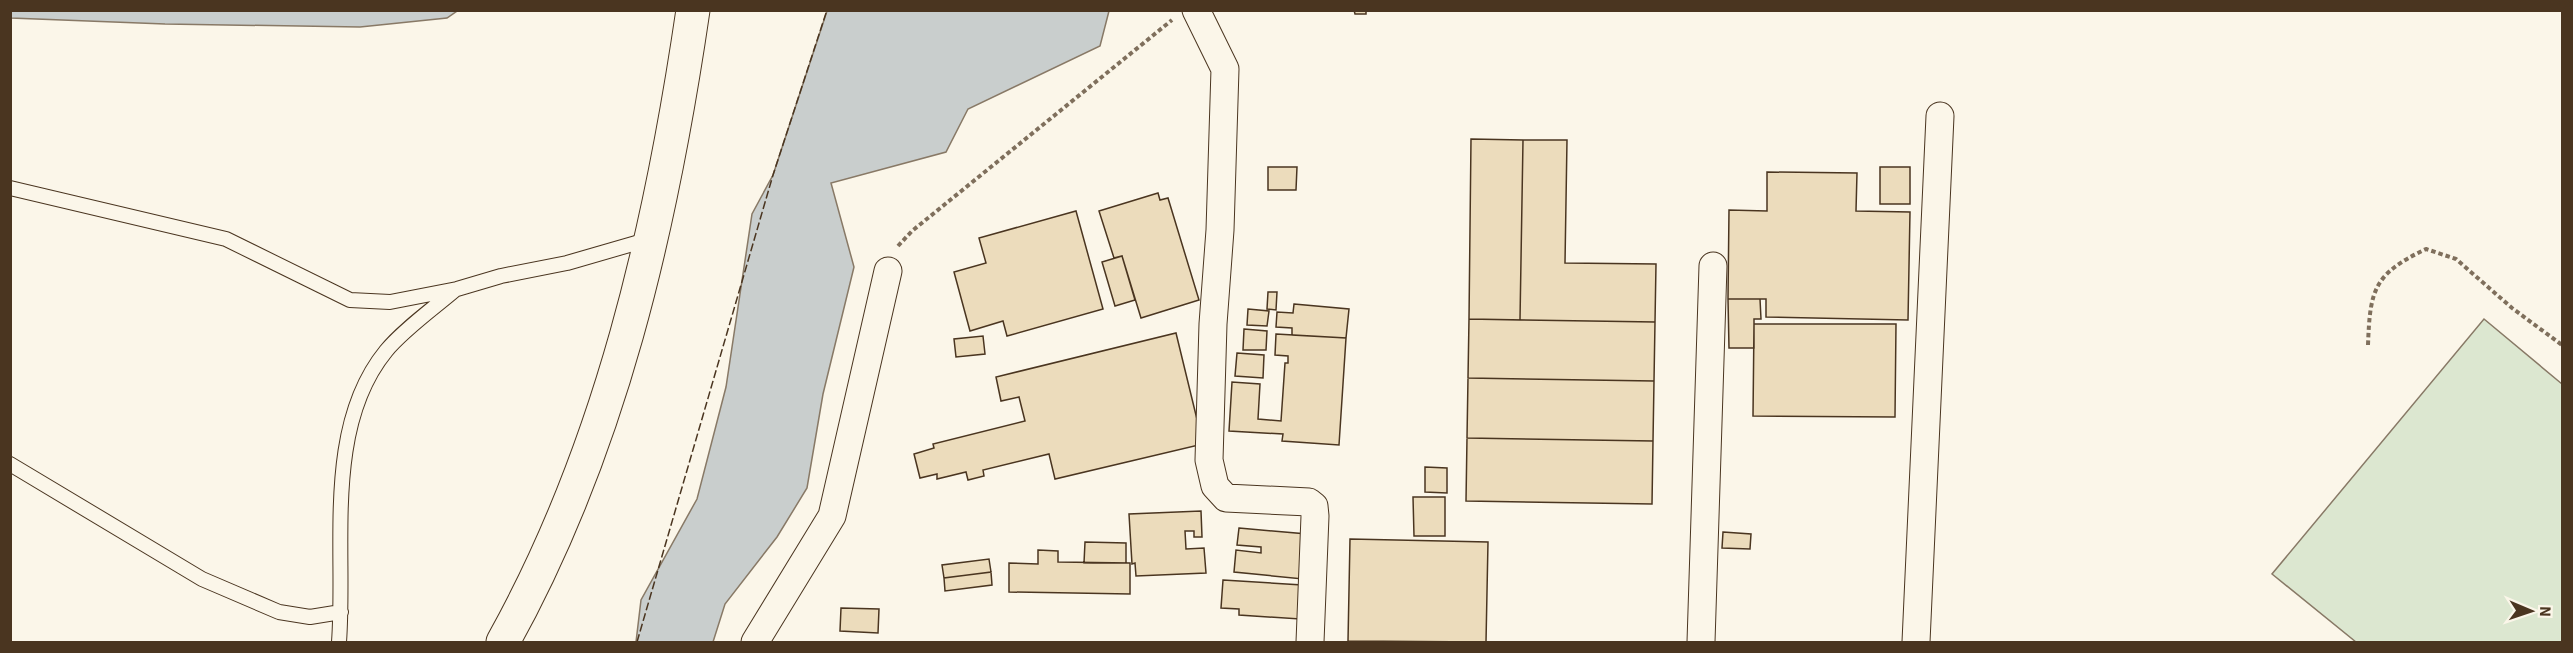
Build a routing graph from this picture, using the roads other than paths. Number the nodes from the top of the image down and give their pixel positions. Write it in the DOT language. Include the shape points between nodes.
graph roads {
  1 [pos="693,10"];
  2 [pos="1186,14"];
  3 [pos="1940,116"];
  4 [pos="10,188"];
  5 [pos="652,238"];
  6 [pos="1713,266"];
  7 [pos="888,271"];
  8 [pos="457,289"];
  9 [pos="10,464"];
  10 [pos="341,612"];
  11 [pos="339,642"];
  12 [pos="503,642"];
  13 [pos="755,642"];
  14 [pos="1310,642"];
  15 [pos="1701,642"];
  16 [pos="1916,642"];
  1 -- 5 [label="street" via="678,114"];
  2 -- 14 [label="street" via="1225,69 1209,460 1215,486 1226,498 1309,502 1314,506"];
  3 -- 16 [label="street"];
  4 -- 8 [label="lane" via="225,239 350,300 390,302"];
  5 -- 8 [label="lane"];
  5 -- 12 [label="street" via="616,372 572,499"];
  6 -- 15 [label="street"];
  7 -- 13 [label="street" via="832,516"];
  8 -- 10 [label="lane" via="387,350 363,387 348,438 342,491"];
  9 -- 10 [label="lane" via="202,579 279,612 310,617"];
  10 -- 11 [label="lane"];
}
